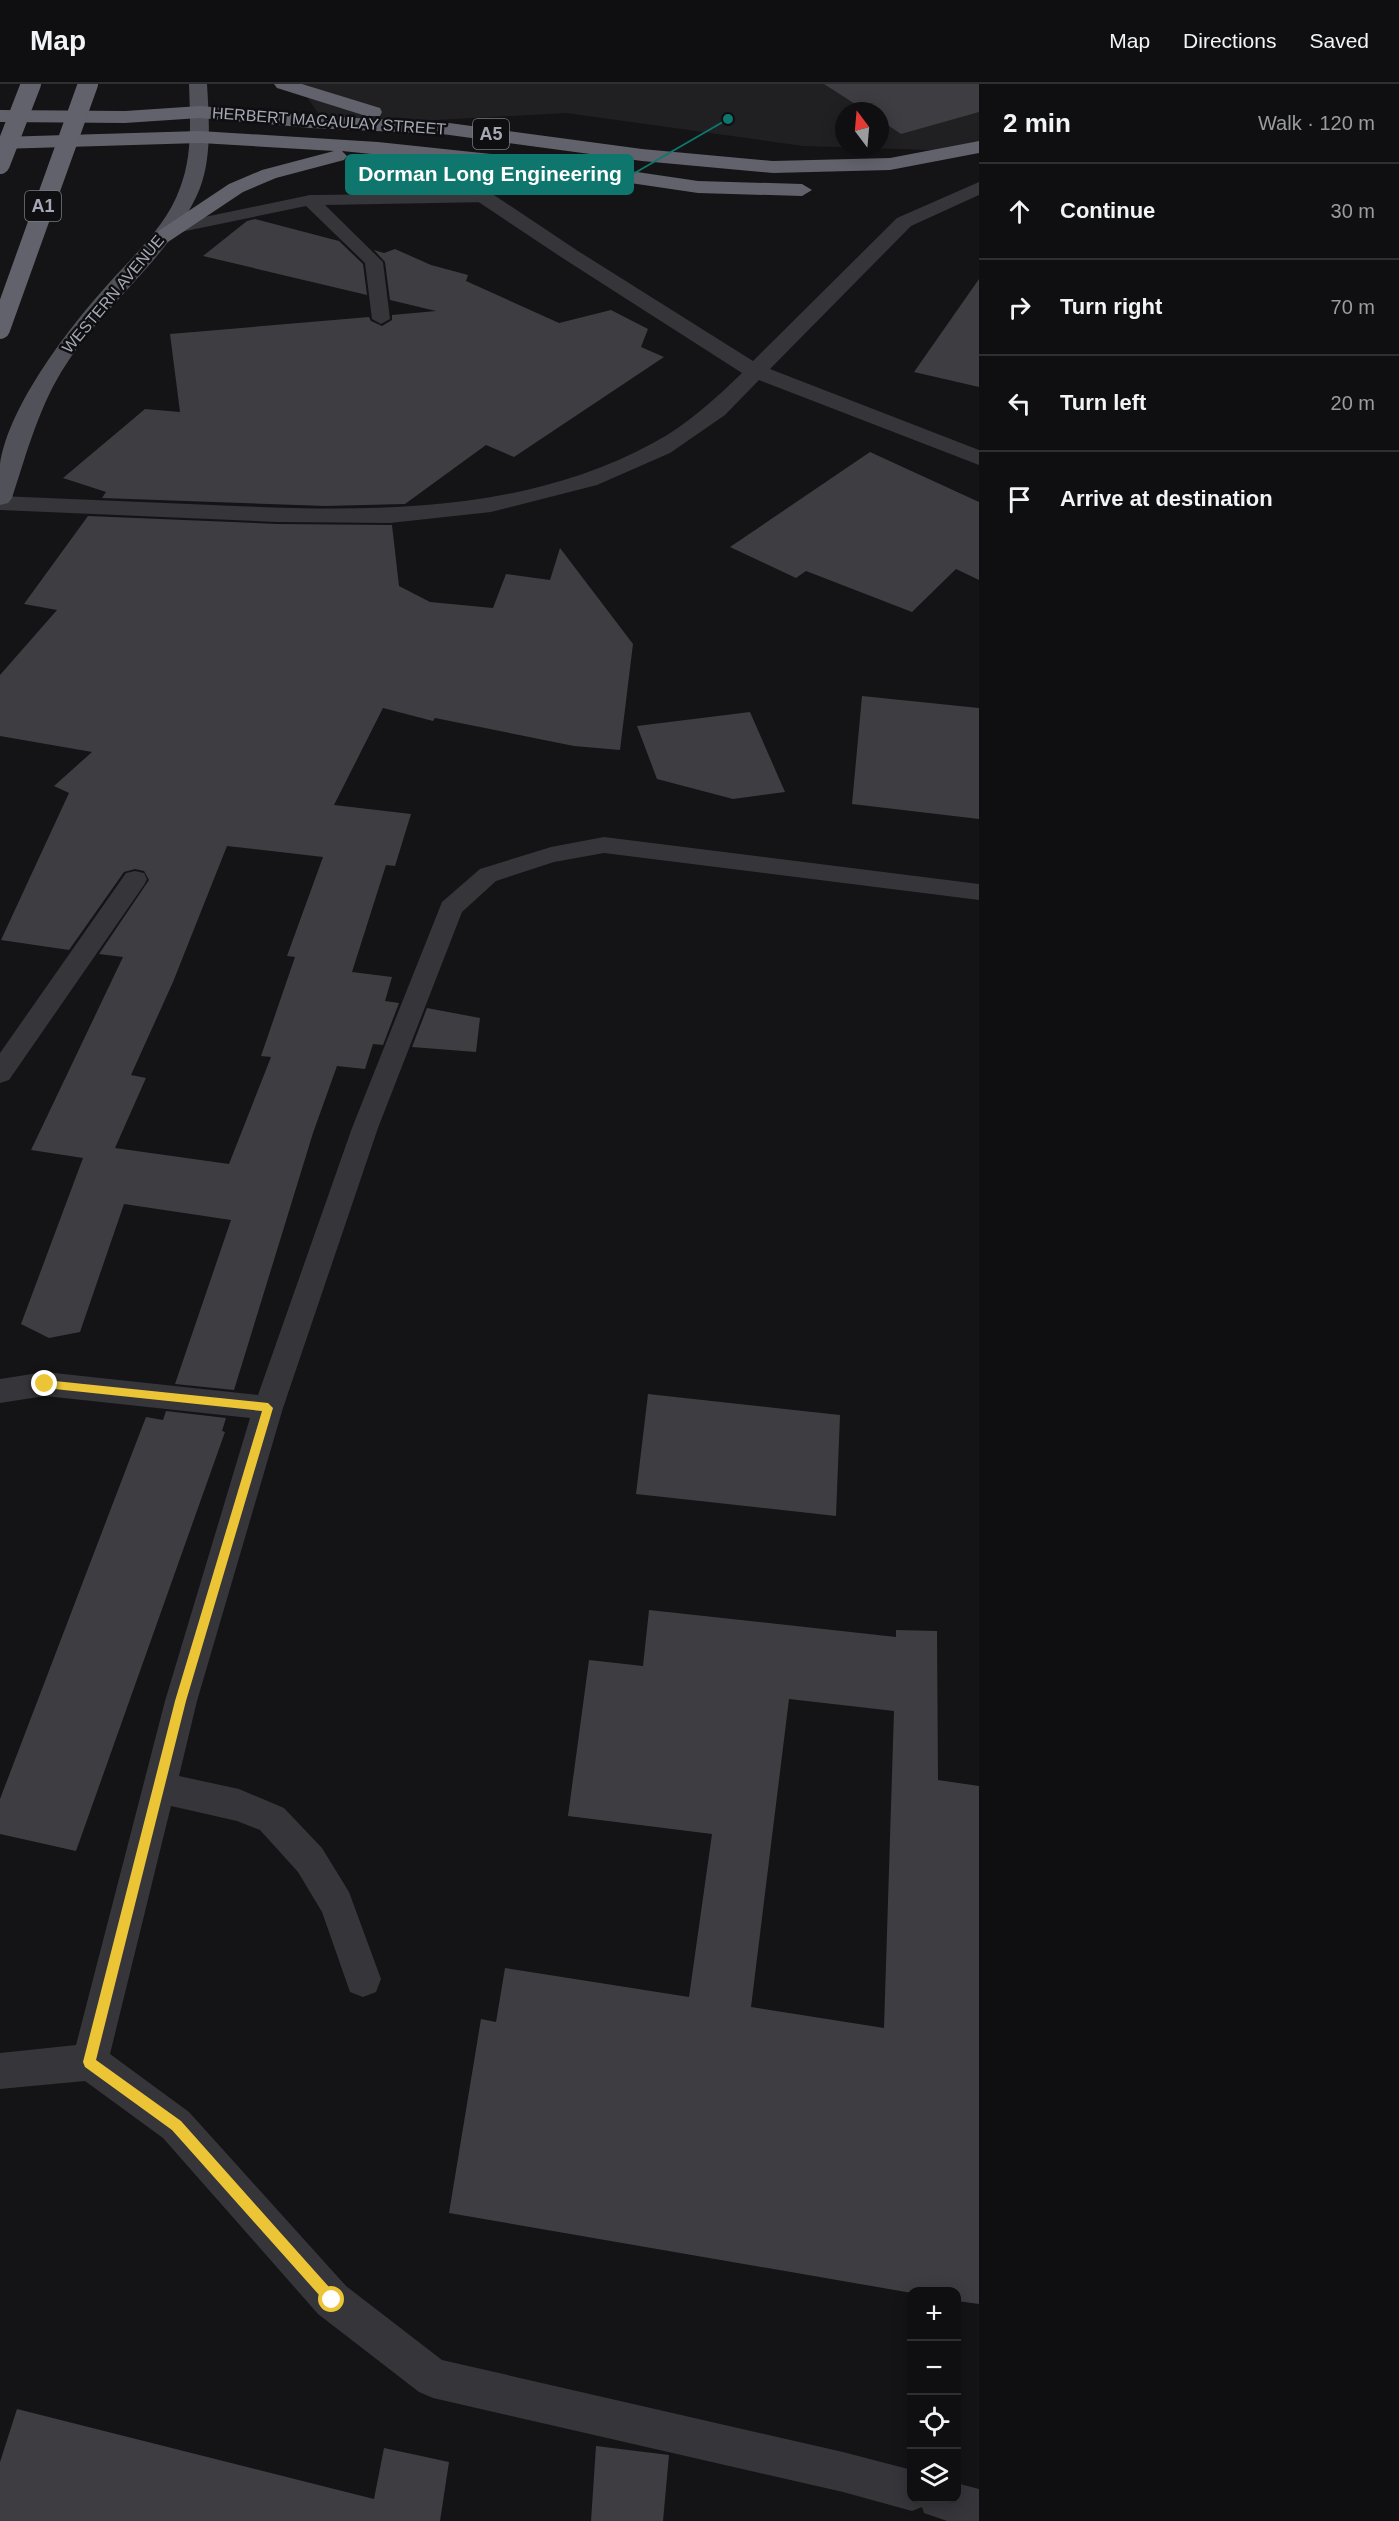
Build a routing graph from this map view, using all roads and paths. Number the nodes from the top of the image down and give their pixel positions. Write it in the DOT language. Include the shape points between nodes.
graph roads {
  1 [pos="31,84"];
  2 [pos="88,84"];
  3 [pos="198,84"];
  4 [pos="283,84"];
  5 [pos="200,112"];
  6 [pos="0,116"];
  7 [pos="442,128"];
  8 [pos="200,137"];
  9 [pos="0,143"];
  10 [pos="979,147"];
  11 [pos="378,148"];
  12 [pos="421,155"];
  13 [pos="0,164"];
  14 [pos="979,188"];
  15 [pos="816,190"];
  16 [pos="484,198"];
  17 [pos="310,200"];
  18 [pos="169,233"];
  19 [pos="381,319"];
  20 [pos="0,329"];
  21 [pos="754,371"];
  22 [pos="979,458"];
  23 [pos="0,498"];
  24 [pos="0,503"];
  25 [pos="135,879"];
  26 [pos="979,892"];
  27 [pos="0,1073"];
  28 [pos="0,1391"];
  29 [pos="268,1408"];
  30 [pos="159,1788"];
  31 [pos="363,1979"];
  32 [pos="90,2062"];
  33 [pos="0,2071"];
  34 [pos="907,2490"];
  35 [pos="954,2503"];
  36 [pos="979,2510"];
  1 -- 13 [label="highway, bridge"];
  2 -- 20 [label="highway, A1, bridge"];
  3 -- 5 [label="main road, WESTERN AVENUE"];
  4 -- 7 [label="highway" via="362,110"];
  5 -- 6 [label="highway, HERBERT MACAULAY STREET / A5" via="125,117"];
  5 -- 7 [label="highway, HERBERT MACAULAY STREET / A5"];
  5 -- 8 [label="main road, WESTERN AVENUE"];
  7 -- 10 [label="highway, HERBERT MACAULAY STREET / A5" via="642,155 773,167 890,164"];
  8 -- 9 [label="highway, HERBERT MACAULAY STREET / A5"];
  8 -- 11 [label="highway, HERBERT MACAULAY STREET / A5"];
  8 -- 18 [label="main road, WESTERN AVENUE" via="190,188"];
  11 -- 12 [label="highway, HERBERT MACAULAY STREET / A5"];
  11 -- 18 [label="highway" via="269,174 236,188"];
  12 -- 15 [label="highway, HERBERT MACAULAY STREET / A5" via="576,169 698,187"];
  12 -- 16 [label="street"];
  14 -- 21 [label="street" via="904,222"];
  16 -- 17 [label="lane"];
  16 -- 21 [label="street"];
  17 -- 18 [label="lane"];
  17 -- 19 [label="lane" via="374,262"];
  18 -- 23 [label="main road, WESTERN AVENUE" via="101,304 56,362 24,426"];
  21 -- 22 [label="street"];
  21 -- 24 [label="street" via="717,410 662,448 589,480 491,505 390,516 277,516"];
  25 -- 27 [label="lane"];
  26 -- 29 [label="lane" via="604,845 551,855 488,875 451,908 365,1128"];
  28 -- 29 [label="lane" via="45,1384"];
  29 -- 30 [label="lane"];
  30 -- 31 [label="lane" via="239,1805 272,1820 310,1860 337,1904"];
  30 -- 32 [label="lane"];
  32 -- 33 [label="lane"];
  32 -- 34 [label="lane" via="176,2125 332,2300 433,2378"];
  35 -- 36 [label="lane"];
}
